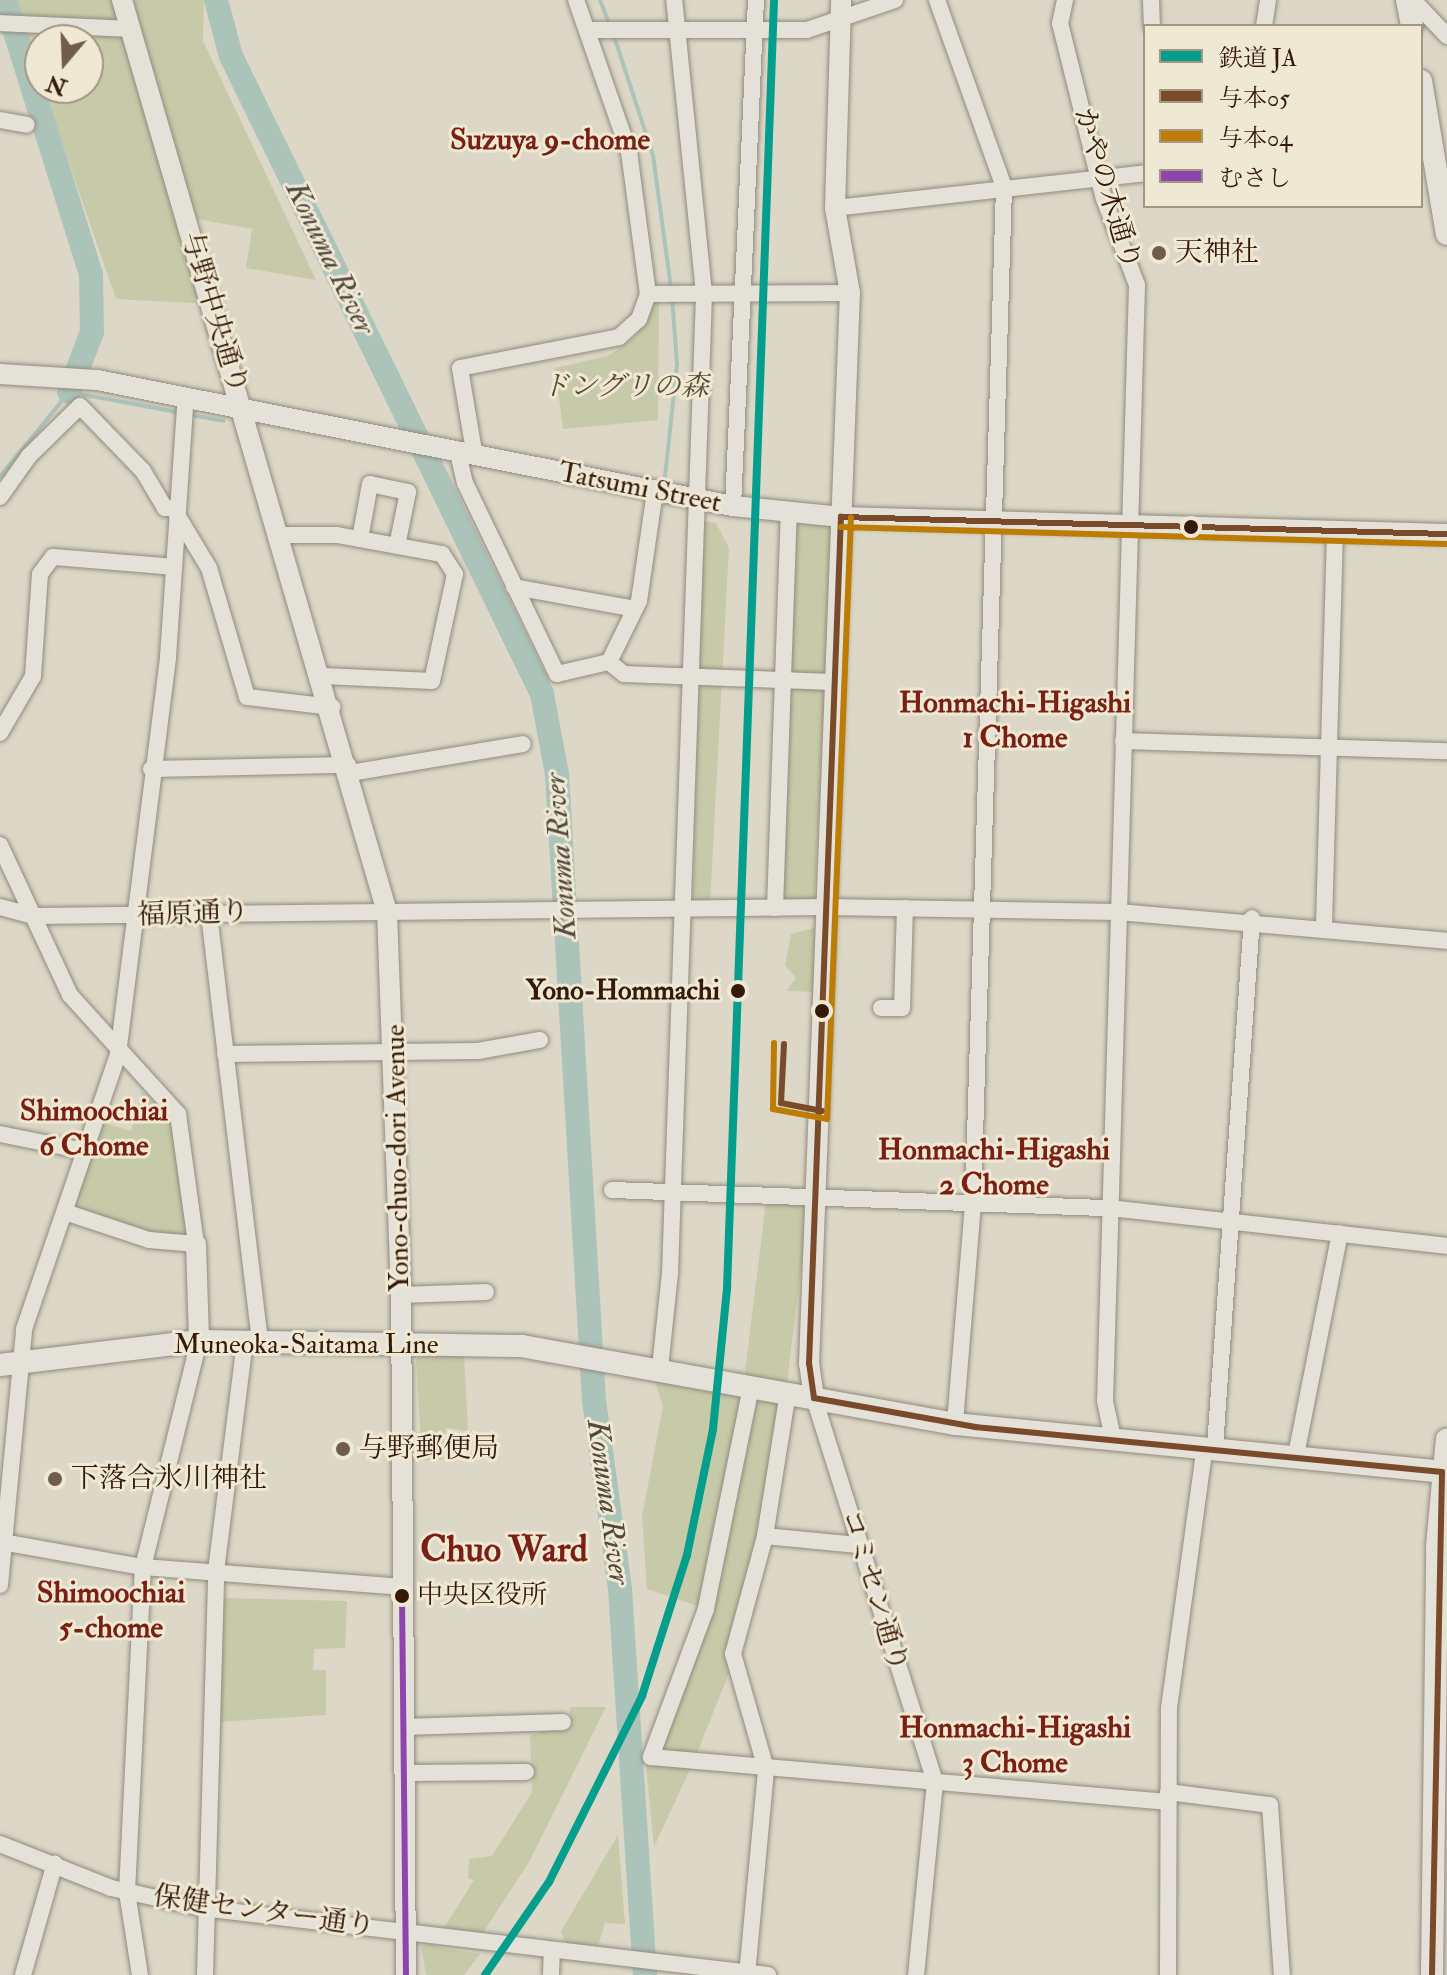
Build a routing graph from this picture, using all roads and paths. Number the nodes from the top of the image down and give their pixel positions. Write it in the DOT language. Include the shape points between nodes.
graph roads {
  1 [pos="122,0"];
  2 [pos="576,0"];
  3 [pos="674,0"];
  4 [pos="756,0"];
  5 [pos="895,0"];
  6 [pos="937,0"];
  7 [pos="1065,0"];
  8 [pos="1151,0"];
  9 [pos="1268,0"];
  10 [pos="1410,0"];
  11 [pos="841,9"];
  12 [pos="9,24"];
  13 [pos="1152,24"];
  14 [pos="1264,24"];
  15 [pos="1412,24"];
  16 [pos="130,29"];
  17 [pos="605,30"];
  18 [pos="676,30"];
  19 [pos="755,30"];
  20 [pos="1447,36"];
  21 [pos="1423,104"];
  22 [pos="0,120"];
  23 [pos="27,125"];
  24 [pos="1426,138"];
  25 [pos="1143,173"];
  26 [pos="1099,179"];
  27 [pos="1004,187"];
  28 [pos="835,208"];
  29 [pos="1447,234"];
  30 [pos="704,293"];
  31 [pos="745,293"];
  32 [pos="850,293"];
  33 [pos="656,294"];
  34 [pos="0,374"];
  35 [pos="184,408"];
  36 [pos="243,409"];
  37 [pos="460,454"];
  38 [pos="655,491"];
  39 [pos="0,497"];
  40 [pos="699,500"];
  41 [pos="733,506"];
  42 [pos="177,512"];
  43 [pos="789,512"];
  44 [pos="841,517"];
  45 [pos="993,521"];
  46 [pos="1130,525"];
  47 [pos="1335,531"];
  48 [pos="1447,534"];
  49 [pos="283,535"];
  50 [pos="360,539"];
  51 [pos="397,546"];
  52 [pos="174,567"];
  53 [pos="514,587"];
  54 [pos="635,609"];
  55 [pos="609,662"];
  56 [pos="323,676"];
  57 [pos="692,676"];
  58 [pos="782,680"];
  59 [pos="836,682"];
  60 [pos="332,707"];
  61 [pos="0,733"];
  62 [pos="1123,741"];
  63 [pos="523,744"];
  64 [pos="1329,747"];
  65 [pos="1447,751"];
  66 [pos="151,769"];
  67 [pos="349,769"];
  68 [pos="0,845"];
  69 [pos="0,907"];
  70 [pos="827,907"];
  71 [pos="775,908"];
  72 [pos="905,908"];
  73 [pos="683,910"];
  74 [pos="979,910"];
  75 [pos="387,912"];
  76 [pos="1118,912"];
  77 [pos="209,914"];
  78 [pos="34,916"];
  79 [pos="132,917"];
  80 [pos="1252,918"];
  81 [pos="1324,925"];
  82 [pos="1447,941"];
  83 [pos="881,1008"];
  84 [pos="540,1040"];
  85 [pos="396,1052"];
  86 [pos="118,1054"];
  87 [pos="225,1054"];
  88 [pos="0,1134"];
  89 [pos="84,1151"];
  90 [pos="612,1190"];
  91 [pos="673,1193"];
  92 [pos="818,1200"];
  93 [pos="973,1204"];
  94 [pos="1110,1208"];
  95 [pos="68,1213"];
  96 [pos="1229,1220"];
  97 [pos="1340,1233"];
  98 [pos="196,1244"];
  99 [pos="1447,1246"];
  100 [pos="486,1292"];
  101 [pos="401,1295"];
  102 [pos="252,1340"];
  103 [pos="199,1341"];
  104 [pos="402,1344"];
  105 [pos="24,1364"];
  106 [pos="0,1365"];
  107 [pos="660,1368"];
  108 [pos="751,1387"];
  109 [pos="788,1393"];
  110 [pos="814,1398"];
  111 [pos="955,1424"];
  112 [pos="1113,1438"];
  113 [pos="1447,1439"];
  114 [pos="1210,1447"];
  115 [pos="1296,1455"];
  116 [pos="1442,1472"];
  117 [pos="765,1536"];
  118 [pos="5,1543"];
  119 [pos="858,1545"];
  120 [pos="1442,1546"];
  121 [pos="143,1567"];
  122 [pos="216,1571"];
  123 [pos="0,1585"];
  124 [pos="403,1587"];
  125 [pos="563,1722"];
  126 [pos="403,1727"];
  127 [pos="766,1769"];
  128 [pos="526,1772"];
  129 [pos="404,1773"];
  130 [pos="935,1782"];
  131 [pos="1168,1797"];
  132 [pos="0,1844"];
  133 [pos="1439,1859"];
  134 [pos="55,1863"];
  135 [pos="127,1892"];
  136 [pos="202,1908"];
  137 [pos="405,1931"];
  138 [pos="552,1950"];
  139 [pos="747,1974"];
  140 [pos="23,1975"];
  141 [pos="140,1975"];
  142 [pos="205,1975"];
  143 [pos="406,1975"];
  144 [pos="551,1975"];
  145 [pos="768,1975"];
  146 [pos="916,1975"];
  147 [pos="1168,1975"];
  148 [pos="1282,1975"];
  149 [pos="1432,1975"];
  1 -- 16 [label="street, Yono-chuo-dori Avenue"];
  2 -- 17 [label="street"];
  3 -- 18 [label="street"];
  4 -- 19 [label="street"];
  5 -- 11 [label="street"];
  6 -- 27 [label="street"];
  7 -- 26 [label="street, かやの木通り" via="1060,23"];
  8 -- 13 [label="street"];
  9 -- 14 [label="street"];
  10 -- 15 [label="main road"];
  10 -- 20 [label="street"];
  11 -- 19 [label="street" via="807,30"];
  11 -- 28 [label="street"];
  12 -- 16 [label="street"];
  16 -- 36 [label="street, Yono-chuo-dori Avenue"];
  17 -- 18 [label="street"];
  17 -- 33 [label="street"];
  18 -- 19 [label="street"];
  18 -- 30 [label="street"];
  19 -- 31 [label="street"];
  21 -- 24 [label="main road"];
  22 -- 23 [label="street"];
  24 -- 29 [label="main road"];
  25 -- 26 [label="street"];
  26 -- 27 [label="street"];
  26 -- 46 [label="street, かやの木通り" via="1137,285"];
  27 -- 28 [label="street"];
  27 -- 45 [label="street"];
  28 -- 32 [label="street"];
  30 -- 31 [label="street"];
  30 -- 33 [label="street"];
  30 -- 40 [label="street"];
  31 -- 32 [label="street"];
  31 -- 41 [label="street"];
  32 -- 44 [label="street"];
  33 -- 37 [label="street" via="619,337 460,368"];
  34 -- 35 [label="street, Tatsumi Street" via="74,377"];
  35 -- 36 [label="street, Tatsumi Street"];
  35 -- 42 [label="street"];
  36 -- 37 [label="street, Tatsumi Street"];
  36 -- 49 [label="street, Yono-chuo-dori Avenue"];
  37 -- 38 [label="street, Tatsumi Street"];
  37 -- 53 [label="street"];
  38 -- 40 [label="street, Tatsumi Street"];
  38 -- 54 [label="street"];
  39 -- 42 [label="street" via="37,445 80,406 143,471 165,508"];
  40 -- 41 [label="street, Tatsumi Street"];
  40 -- 57 [label="street"];
  41 -- 43 [label="street, Tatsumi Street"];
  42 -- 52 [label="street"];
  42 -- 60 [label="street" via="209,568 247,697"];
  43 -- 44 [label="street, Tatsumi Street"];
  43 -- 58 [label="street"];
  44 -- 45 [label="street, Tatsumi Street"];
  44 -- 59 [label="street"];
  45 -- 46 [label="street, Tatsumi Street"];
  45 -- 74 [label="street"];
  46 -- 47 [label="street, Tatsumi Street"];
  46 -- 62 [label="street, かやの木通り"];
  47 -- 48 [label="street, Tatsumi Street"];
  47 -- 64 [label="street"];
  49 -- 50 [label="street"];
  49 -- 56 [label="street, Yono-chuo-dori Avenue"];
  50 -- 51 [label="street"];
  50 -- 51 [label="street" via="370,484 408,492"];
  51 -- 56 [label="street" via="442,554 455,574 432,681"];
  52 -- 61 [label="street" via="53,557 40,574 33,676"];
  52 -- 66 [label="street"];
  53 -- 54 [label="street"];
  53 -- 55 [label="street" via="557,674"];
  54 -- 55 [label="street"];
  55 -- 57 [label="street" via="624,674"];
  56 -- 60 [label="street, Yono-chuo-dori Avenue"];
  57 -- 58 [label="street"];
  57 -- 73 [label="street"];
  58 -- 59 [label="street"];
  58 -- 71 [label="street"];
  59 -- 70 [label="street"];
  60 -- 67 [label="street, Yono-chuo-dori Avenue"];
  62 -- 64 [label="street"];
  62 -- 76 [label="street, かやの木通り"];
  63 -- 67 [label="street"];
  64 -- 65 [label="street"];
  64 -- 81 [label="street"];
  66 -- 67 [label="street"];
  66 -- 79 [label="street"];
  67 -- 75 [label="street, Yono-chuo-dori Avenue"];
  68 -- 78 [label="street"];
  69 -- 78 [label="street, 福原通り"];
  70 -- 71 [label="street, 福原通り"];
  70 -- 72 [label="street, 福原通り"];
  70 -- 92 [label="street"];
  71 -- 73 [label="street, 福原通り"];
  72 -- 74 [label="street, 福原通り"];
  72 -- 83 [label="street" via="902,1008"];
  73 -- 75 [label="street, 福原通り"];
  73 -- 91 [label="street"];
  74 -- 76 [label="street, 福原通り"];
  74 -- 93 [label="street"];
  75 -- 77 [label="street, 福原通り"];
  75 -- 85 [label="street, Yono-chuo-dori Avenue"];
  76 -- 80 [label="street, 福原通り"];
  76 -- 94 [label="street, かやの木通り"];
  77 -- 79 [label="street, 福原通り"];
  77 -- 87 [label="street"];
  78 -- 79 [label="street, 福原通り"];
  78 -- 86 [label="street" via="70,995"];
  79 -- 86 [label="street"];
  80 -- 81 [label="street, 福原通り"];
  80 -- 96 [label="street"];
  81 -- 82 [label="street, 福原通り"];
  84 -- 85 [label="street" via="478,1051"];
  85 -- 87 [label="street"];
  85 -- 101 [label="street, Yono-chuo-dori Avenue"];
  86 -- 89 [label="street"];
  86 -- 98 [label="street" via="178,1114"];
  87 -- 102 [label="street"];
  88 -- 89 [label="street"];
  89 -- 95 [label="street"];
  90 -- 91 [label="street"];
  91 -- 92 [label="street"];
  91 -- 107 [label="street"];
  92 -- 93 [label="street"];
  92 -- 110 [label="street" via="809,1364"];
  93 -- 94 [label="street"];
  93 -- 111 [label="street"];
  94 -- 96 [label="street"];
  94 -- 112 [label="street, かやの木通り" via="1105,1401"];
  95 -- 98 [label="street" via="149,1240"];
  95 -- 105 [label="street" via="24,1329"];
  96 -- 97 [label="street"];
  96 -- 114 [label="street"];
  97 -- 99 [label="street"];
  97 -- 115 [label="street"];
  98 -- 103 [label="street"];
  100 -- 101 [label="street"];
  101 -- 104 [label="street, Yono-chuo-dori Avenue"];
  102 -- 103 [label="main road, Muneoka-Saitama Line"];
  102 -- 104 [label="main road, Muneoka-Saitama Line"];
  102 -- 122 [label="street"];
  103 -- 105 [label="main road, Muneoka-Saitama Line"];
  103 -- 121 [label="street"];
  104 -- 107 [label="main road, Muneoka-Saitama Line" via="565,1351"];
  104 -- 124 [label="street, Yono-chuo-dori Avenue"];
  105 -- 106 [label="main road, Muneoka-Saitama Line"];
  105 -- 118 [label="street"];
  107 -- 108 [label="main road"];
  108 -- 109 [label="main road"];
  108 -- 127 [label="street" via="706,1609 651,1757"];
  109 -- 110 [label="main road"];
  109 -- 117 [label="street"];
  110 -- 111 [label="main road"];
  110 -- 119 [label="street, コミセン通り"];
  111 -- 112 [label="main road"];
  112 -- 114 [label="main road"];
  113 -- 116 [label="main road"];
  114 -- 115 [label="main road"];
  114 -- 131 [label="street" via="1169,1708"];
  115 -- 116 [label="main road"];
  116 -- 120 [label="main road"];
  117 -- 119 [label="street"];
  117 -- 127 [label="street" via="733,1654"];
  118 -- 121 [label="street"];
  118 -- 123 [label="street"];
  119 -- 130 [label="street, コミセン通り"];
  120 -- 133 [label="main road"];
  121 -- 122 [label="street"];
  121 -- 135 [label="street"];
  122 -- 124 [label="street"];
  122 -- 136 [label="street"];
  124 -- 126 [label="street, Yono-chuo-dori Avenue"];
  125 -- 126 [label="street"];
  126 -- 129 [label="street, Yono-chuo-dori Avenue"];
  127 -- 130 [label="street"];
  127 -- 139 [label="street"];
  128 -- 129 [label="street"];
  129 -- 137 [label="street, Yono-chuo-dori Avenue"];
  130 -- 131 [label="street"];
  130 -- 146 [label="street, コミセン通り"];
  131 -- 147 [label="street"];
  131 -- 148 [label="street" via="1270,1805"];
  132 -- 134 [label="street, 保健センター通り"];
  133 -- 149 [label="main road"];
  134 -- 135 [label="street, 保健センター通り"];
  134 -- 140 [label="street"];
  135 -- 136 [label="street, 保健センター通り"];
  135 -- 141 [label="street"];
  136 -- 137 [label="street, 保健センター通り"];
  136 -- 142 [label="street"];
  137 -- 138 [label="street, 保健センター通り"];
  137 -- 143 [label="street, Yono-chuo-dori Avenue"];
  138 -- 139 [label="street, 保健センター通り"];
  138 -- 144 [label="street"];
  139 -- 145 [label="street"];
}
